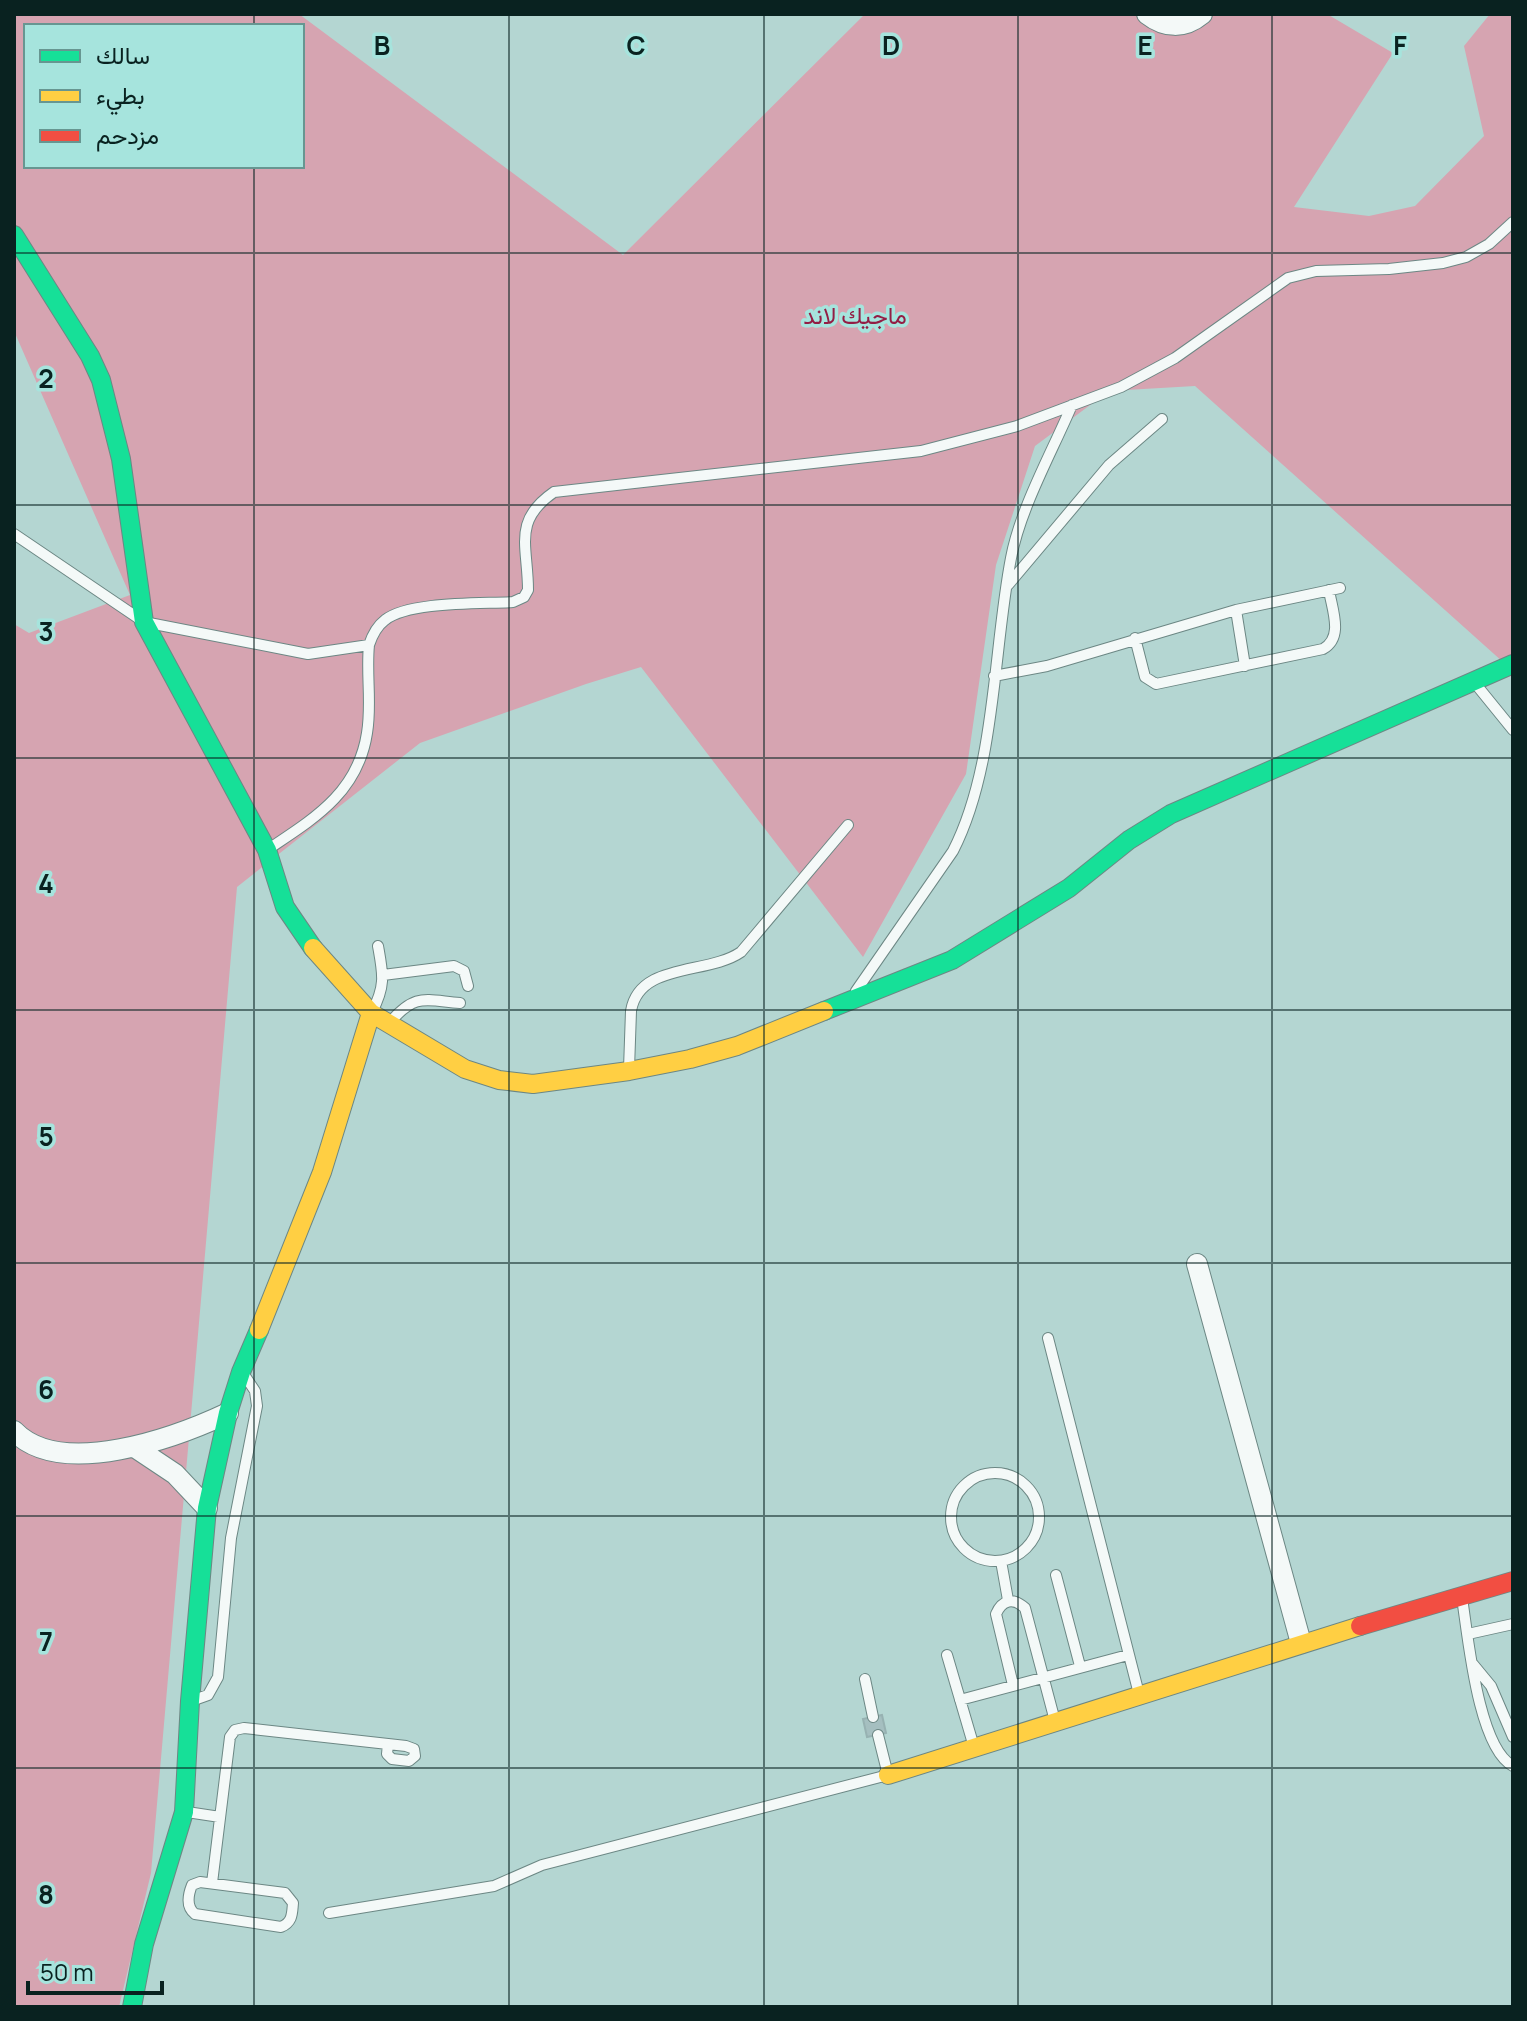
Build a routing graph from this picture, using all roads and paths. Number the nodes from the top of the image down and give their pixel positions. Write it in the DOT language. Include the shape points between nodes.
graph roads {
  1 [pos="1147,14"];
  2 [pos="1202,14"];
  3 [pos="1513,222"];
  4 [pos="14,235"];
  5 [pos="1072,405"];
  6 [pos="1162,419"];
  7 [pos="14,534"];
  8 [pos="1007,586"];
  9 [pos="1340,588"];
  10 [pos="1329,590"];
  11 [pos="1236,610"];
  12 [pos="144,622"];
  13 [pos="1135,638"];
  14 [pos="369,645"];
  15 [pos="1513,664"];
  16 [pos="1245,666"];
  17 [pos="994,676"];
  18 [pos="1474,681"];
  19 [pos="1513,730"];
  20 [pos="848,825"];
  21 [pos="267,850"];
  22 [pos="378,946"];
  23 [pos="383,975"];
  24 [pos="468,986"];
  25 [pos="850,999"];
  26 [pos="460,1003"];
  27 [pos="371,1013"];
  28 [pos="388,1024"];
  29 [pos="629,1071"];
  30 [pos="1197,1264"];
  31 [pos="1048,1338"];
  32 [pos="241,1372"];
  33 [pos="228,1413"];
  34 [pos="14,1431"];
  35 [pos="136,1448"];
  36 [pos="207,1508"];
  37 [pos="1001,1561"];
  38 [pos="1056,1575"];
  39 [pos="1513,1581"];
  40 [pos="1462,1596"];
  41 [pos="1008,1600"];
  42 [pos="1513,1624"];
  43 [pos="1468,1634"];
  44 [pos="1301,1643"];
  45 [pos="947,1655"];
  46 [pos="1128,1655"];
  47 [pos="1472,1663"];
  48 [pos="1080,1666"];
  49 [pos="1043,1677"];
  50 [pos="865,1679"];
  51 [pos="1013,1685"];
  52 [pos="1140,1696"];
  53 [pos="960,1700"];
  54 [pos="190,1701"];
  55 [pos="873,1717"];
  56 [pos="1056,1722"];
  57 [pos="878,1735"];
  58 [pos="1513,1737"];
  59 [pos="388,1744"];
  60 [pos="975,1749"];
  61 [pos="1513,1766"];
  62 [pos="888,1775"];
  63 [pos="184,1812"];
  64 [pos="220,1817"];
  65 [pos="212,1883"];
  66 [pos="329,1913"];
  67 [pos="132,2007"];
  1 -- 2 [label="street" via="1164,25 1179,25"];
  3 -- 5 [label="lane" via="1489,244 1443,263 1316,271 1288,278 1175,358"];
  4 -- 12 [label="street" via="90,356 109,403"];
  5 -- 8 [label="lane" via="1020,526"];
  5 -- 14 [label="lane" via="1017,426 921,451 554,492 538,504 526,529 524,597 399,611 383,620"];
  6 -- 8 [label="lane" via="1109,465"];
  7 -- 12 [label="lane"];
  8 -- 17 [label="lane"];
  9 -- 10 [label="lane"];
  10 -- 11 [label="lane"];
  10 -- 16 [label="lane" via="1336,630 1332,643"];
  11 -- 13 [label="lane"];
  11 -- 16 [label="lane"];
  12 -- 14 [label="lane" via="308,654"];
  12 -- 21 [label="street"];
  13 -- 16 [label="lane" via="1145,677 1156,684"];
  13 -- 17 [label="lane" via="1047,666"];
  14 -- 21 [label="lane" via="367,734 352,776 334,802"];
  15 -- 18 [label="street"];
  17 -- 25 [label="lane" via="966,825"];
  18 -- 19 [label="lane"];
  18 -- 25 [label="street" via="1171,814 990,939 952,960"];
  20 -- 29 [label="lane" via="741,952 643,986 632,1002"];
  21 -- 27 [label="street" via="285,907 320,957"];
  22 -- 23 [label="lane"];
  23 -- 24 [label="lane" via="454,966 464,971"];
  23 -- 27 [label="lane" via="383,989"];
  25 -- 29 [label="street" via="737,1046"];
  26 -- 28 [label="lane" via="414,1001"];
  27 -- 28 [label="street"];
  27 -- 32 [label="street" via="322,1172"];
  28 -- 29 [label="street" via="465,1069 499,1080 533,1084"];
  30 -- 44 [label="street"];
  31 -- 46 [label="lane"];
  32 -- 33 [label="street"];
  32 -- 54 [label="lane" via="255,1391 257,1406 231,1538 218,1677 208,1695"];
  33 -- 35 [label="street"];
  33 -- 36 [label="street"];
  34 -- 35 [label="street" via="57,1452"];
  35 -- 36 [label="street" via="175,1474"];
  36 -- 54 [label="street"];
  37 -- 37 [label="lane" via="1028,1546 1039,1517 1028,1488 1010,1476 989,1474 962,1488 951,1517 956,1538 970,1553"];
  37 -- 41 [label="lane"];
  38 -- 48 [label="lane"];
  39 -- 40 [label="street"];
  40 -- 43 [label="lane"];
  40 -- 44 [label="street"];
  41 -- 49 [label="lane" via="1025,1608"];
  41 -- 51 [label="lane" via="996,1614"];
  42 -- 43 [label="lane"];
  43 -- 47 [label="lane"];
  44 -- 52 [label="street"];
  45 -- 53 [label="lane"];
  46 -- 48 [label="lane"];
  46 -- 52 [label="lane"];
  47 -- 58 [label="lane" via="1491,1686"];
  47 -- 61 [label="lane" via="1495,1747"];
  48 -- 49 [label="lane"];
  49 -- 51 [label="lane"];
  49 -- 56 [label="lane"];
  50 -- 55 [label="lane"];
  51 -- 53 [label="lane"];
  52 -- 56 [label="street"];
  53 -- 60 [label="lane"];
  54 -- 63 [label="street"];
  56 -- 60 [label="street"];
  57 -- 62 [label="lane"];
  59 -- 64 [label="lane" via="235,1730"];
  60 -- 62 [label="street"];
  62 -- 66 [label="lane" via="542,1865 494,1886"];
  63 -- 64 [label="lane"];
  63 -- 67 [label="street" via="144,1944"];
  64 -- 65 [label="lane"];
  65 -- 65 [label="lane" via="285,1893 293,1903 290,1921 276,1927 195,1914 188,1904 191,1888"];
}
